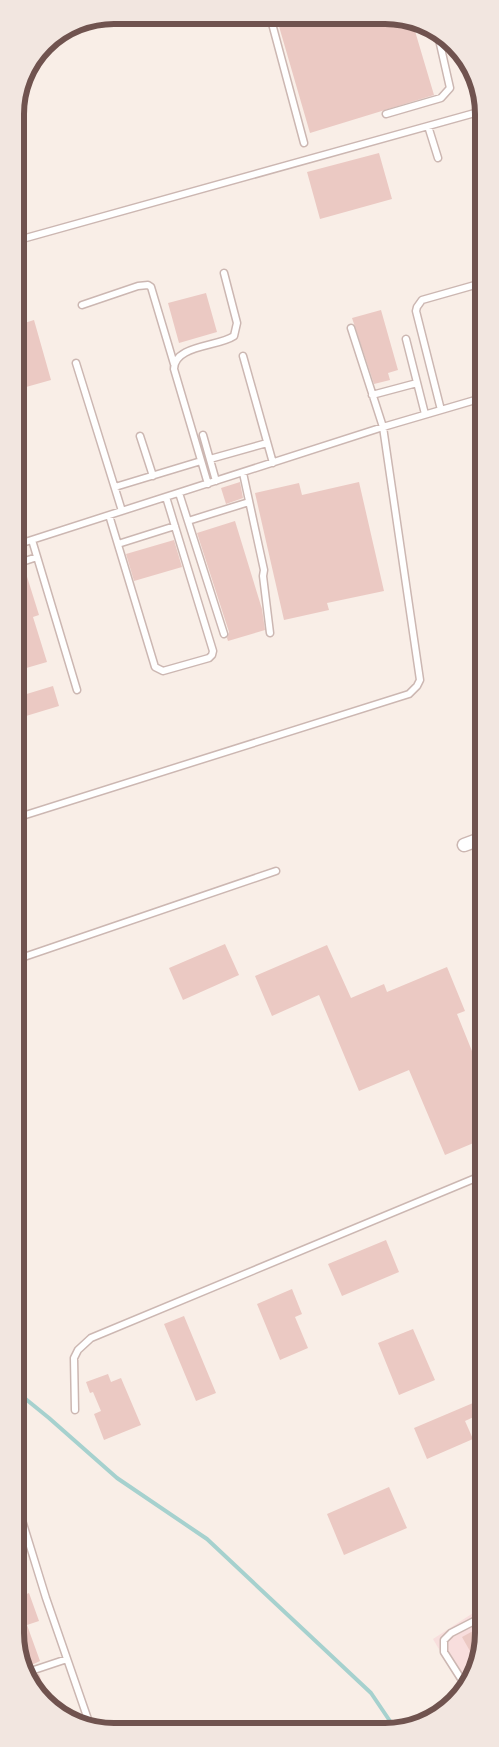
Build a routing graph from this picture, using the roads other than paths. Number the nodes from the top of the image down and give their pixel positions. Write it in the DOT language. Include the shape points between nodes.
graph roads {
  1 [pos="272,24"];
  2 [pos="440,43"];
  3 [pos="475,113"];
  4 [pos="386,114"];
  5 [pos="428,126"];
  6 [pos="304,143"];
  7 [pos="438,158"];
  8 [pos="24,238"];
  9 [pos="224,273"];
  10 [pos="475,285"];
  11 [pos="82,305"];
  12 [pos="351,328"];
  13 [pos="406,339"];
  14 [pos="243,356"];
  15 [pos="76,363"];
  16 [pos="174,364"];
  17 [pos="417,383"];
  18 [pos="372,395"];
  19 [pos="475,400"];
  20 [pos="441,410"];
  21 [pos="425,414"];
  22 [pos="383,427"];
  23 [pos="203,435"];
  24 [pos="140,436"];
  25 [pos="267,443"];
  26 [pos="210,459"];
  27 [pos="201,461"];
  28 [pos="273,463"];
  29 [pos="243,473"];
  30 [pos="153,476"];
  31 [pos="216,481"];
  32 [pos="208,484"];
  33 [pos="115,487"];
  34 [pos="179,493"];
  35 [pos="166,497"];
  36 [pos="249,502"];
  37 [pos="122,511"];
  38 [pos="109,515"];
  39 [pos="188,521"];
  40 [pos="175,526"];
  41 [pos="32,540"];
  42 [pos="24,542"];
  43 [pos="118,544"];
  44 [pos="37,557"];
  45 [pos="24,561"];
  46 [pos="270,633"];
  47 [pos="224,634"];
  48 [pos="77,690"];
  49 [pos="24,815"];
  50 [pos="475,841"];
  51 [pos="464,845"];
  52 [pos="276,871"];
  53 [pos="24,959"];
  54 [pos="475,1178"];
  55 [pos="75,1410"];
  56 [pos="24,1527"];
  57 [pos="475,1621"];
  58 [pos="67,1659"];
  59 [pos="32,1671"];
  60 [pos="462,1680"];
  61 [pos="88,1719"];
  1 -- 6 [label="lane"];
  2 -- 4 [label="lane" via="450,88 446,94"];
  3 -- 5 [label="lane"];
  5 -- 7 [label="lane"];
  5 -- 8 [label="lane"];
  9 -- 16 [label="lane" via="237,323 234,336 183,353"];
  10 -- 20 [label="lane" via="422,300 417,307"];
  11 -- 16 [label="lane" via="148,285"];
  12 -- 18 [label="lane"];
  13 -- 17 [label="lane"];
  14 -- 25 [label="lane"];
  15 -- 33 [label="lane"];
  16 -- 27 [label="lane"];
  17 -- 18 [label="lane"];
  17 -- 21 [label="lane"];
  18 -- 22 [label="lane"];
  19 -- 20 [label="lane"];
  20 -- 21 [label="lane"];
  21 -- 22 [label="lane"];
  22 -- 28 [label="lane"];
  22 -- 49 [label="lane" via="420,680 414,690"];
  23 -- 26 [label="lane"];
  24 -- 30 [label="lane"];
  25 -- 26 [label="lane"];
  25 -- 28 [label="lane"];
  26 -- 31 [label="lane"];
  27 -- 30 [label="lane"];
  27 -- 32 [label="lane"];
  28 -- 29 [label="lane"];
  29 -- 31 [label="lane"];
  29 -- 36 [label="lane"];
  30 -- 33 [label="lane"];
  31 -- 32 [label="lane"];
  32 -- 34 [label="lane"];
  33 -- 37 [label="lane"];
  34 -- 35 [label="lane"];
  34 -- 39 [label="lane"];
  35 -- 37 [label="lane"];
  35 -- 40 [label="lane"];
  36 -- 39 [label="lane"];
  36 -- 46 [label="lane" via="264,570"];
  37 -- 38 [label="lane"];
  38 -- 41 [label="lane"];
  38 -- 43 [label="lane"];
  39 -- 47 [label="lane"];
  40 -- 43 [label="lane"];
  40 -- 43 [label="lane" via="213,651 208,658 164,670 155,667"];
  41 -- 42 [label="lane"];
  41 -- 44 [label="lane"];
  44 -- 45 [label="lane"];
  44 -- 48 [label="lane"];
  50 -- 51 [label="street"];
  52 -- 53 [label="lane"];
  54 -- 55 [label="lane" via="92,1338 83,1344 74,1358"];
  56 -- 58 [label="lane"];
  57 -- 60 [label="lane" via="444,1640 444,1652"];
  58 -- 59 [label="lane"];
  58 -- 61 [label="lane"];
}
